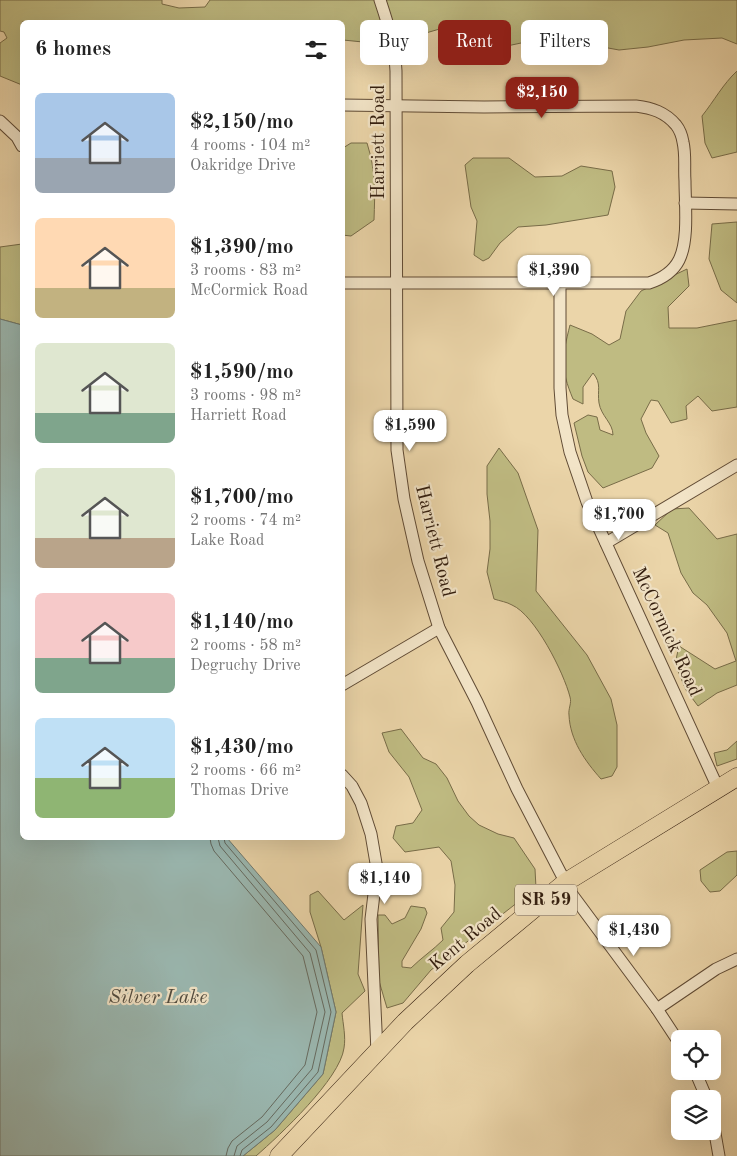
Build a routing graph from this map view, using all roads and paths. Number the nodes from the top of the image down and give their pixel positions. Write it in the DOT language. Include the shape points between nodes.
graph roads {
  1 [pos="380,0"];
  2 [pos="345,105"];
  3 [pos="395,106"];
  4 [pos="0,121"];
  5 [pos="20,140"];
  6 [pos="685,203"];
  7 [pos="737,204"];
  8 [pos="345,283"];
  9 [pos="396,283"];
  10 [pos="560,284"];
  11 [pos="737,465"];
  12 [pos="606,543"];
  13 [pos="439,628"];
  14 [pos="345,683"];
  15 [pos="737,777"];
  16 [pos="345,778"];
  17 [pos="718,788"];
  18 [pos="566,882"];
  19 [pos="737,959"];
  20 [pos="657,1010"];
  21 [pos="671,1031"];
  22 [pos="377,1052"];
  23 [pos="716,1140"];
  24 [pos="279,1156"];
  25 [pos="719,1156"];
  1 -- 3 [label="street, Harriett Road" via="396,54"];
  2 -- 3 [label="street"];
  3 -- 6 [label="street" via="651,108 670,118 681,134"];
  3 -- 9 [label="street, Harriett Road"];
  4 -- 5 [label="street"];
  6 -- 7 [label="street"];
  6 -- 10 [label="street" via="681,254 678,262 664,276 642,283"];
  8 -- 9 [label="street"];
  9 -- 10 [label="street"];
  9 -- 13 [label="street, Harriett Road" via="397,450 415,552"];
  10 -- 12 [label="street, McCormick Road" via="560,388 564,429 581,487"];
  11 -- 12 [label="street"];
  12 -- 17 [label="street, McCormick Road"];
  13 -- 14 [label="street"];
  13 -- 18 [label="street, Harriett Road"];
  15 -- 17 [label="main road, Kent Road / SR 59"];
  16 -- 22 [label="street" via="361,803 372,834 377,869 370,919"];
  17 -- 18 [label="main road, Kent Road / SR 59"];
  18 -- 20 [label="street, Harriett Road" via="589,919"];
  18 -- 22 [label="main road, Kent Road / SR 59" via="467,964"];
  19 -- 20 [label="street" via="716,969"];
  20 -- 21 [label="street, Harriett Road"];
  22 -- 24 [label="main road, Kent Road / SR 59"];
  23 -- 25 [label="street"];
}
